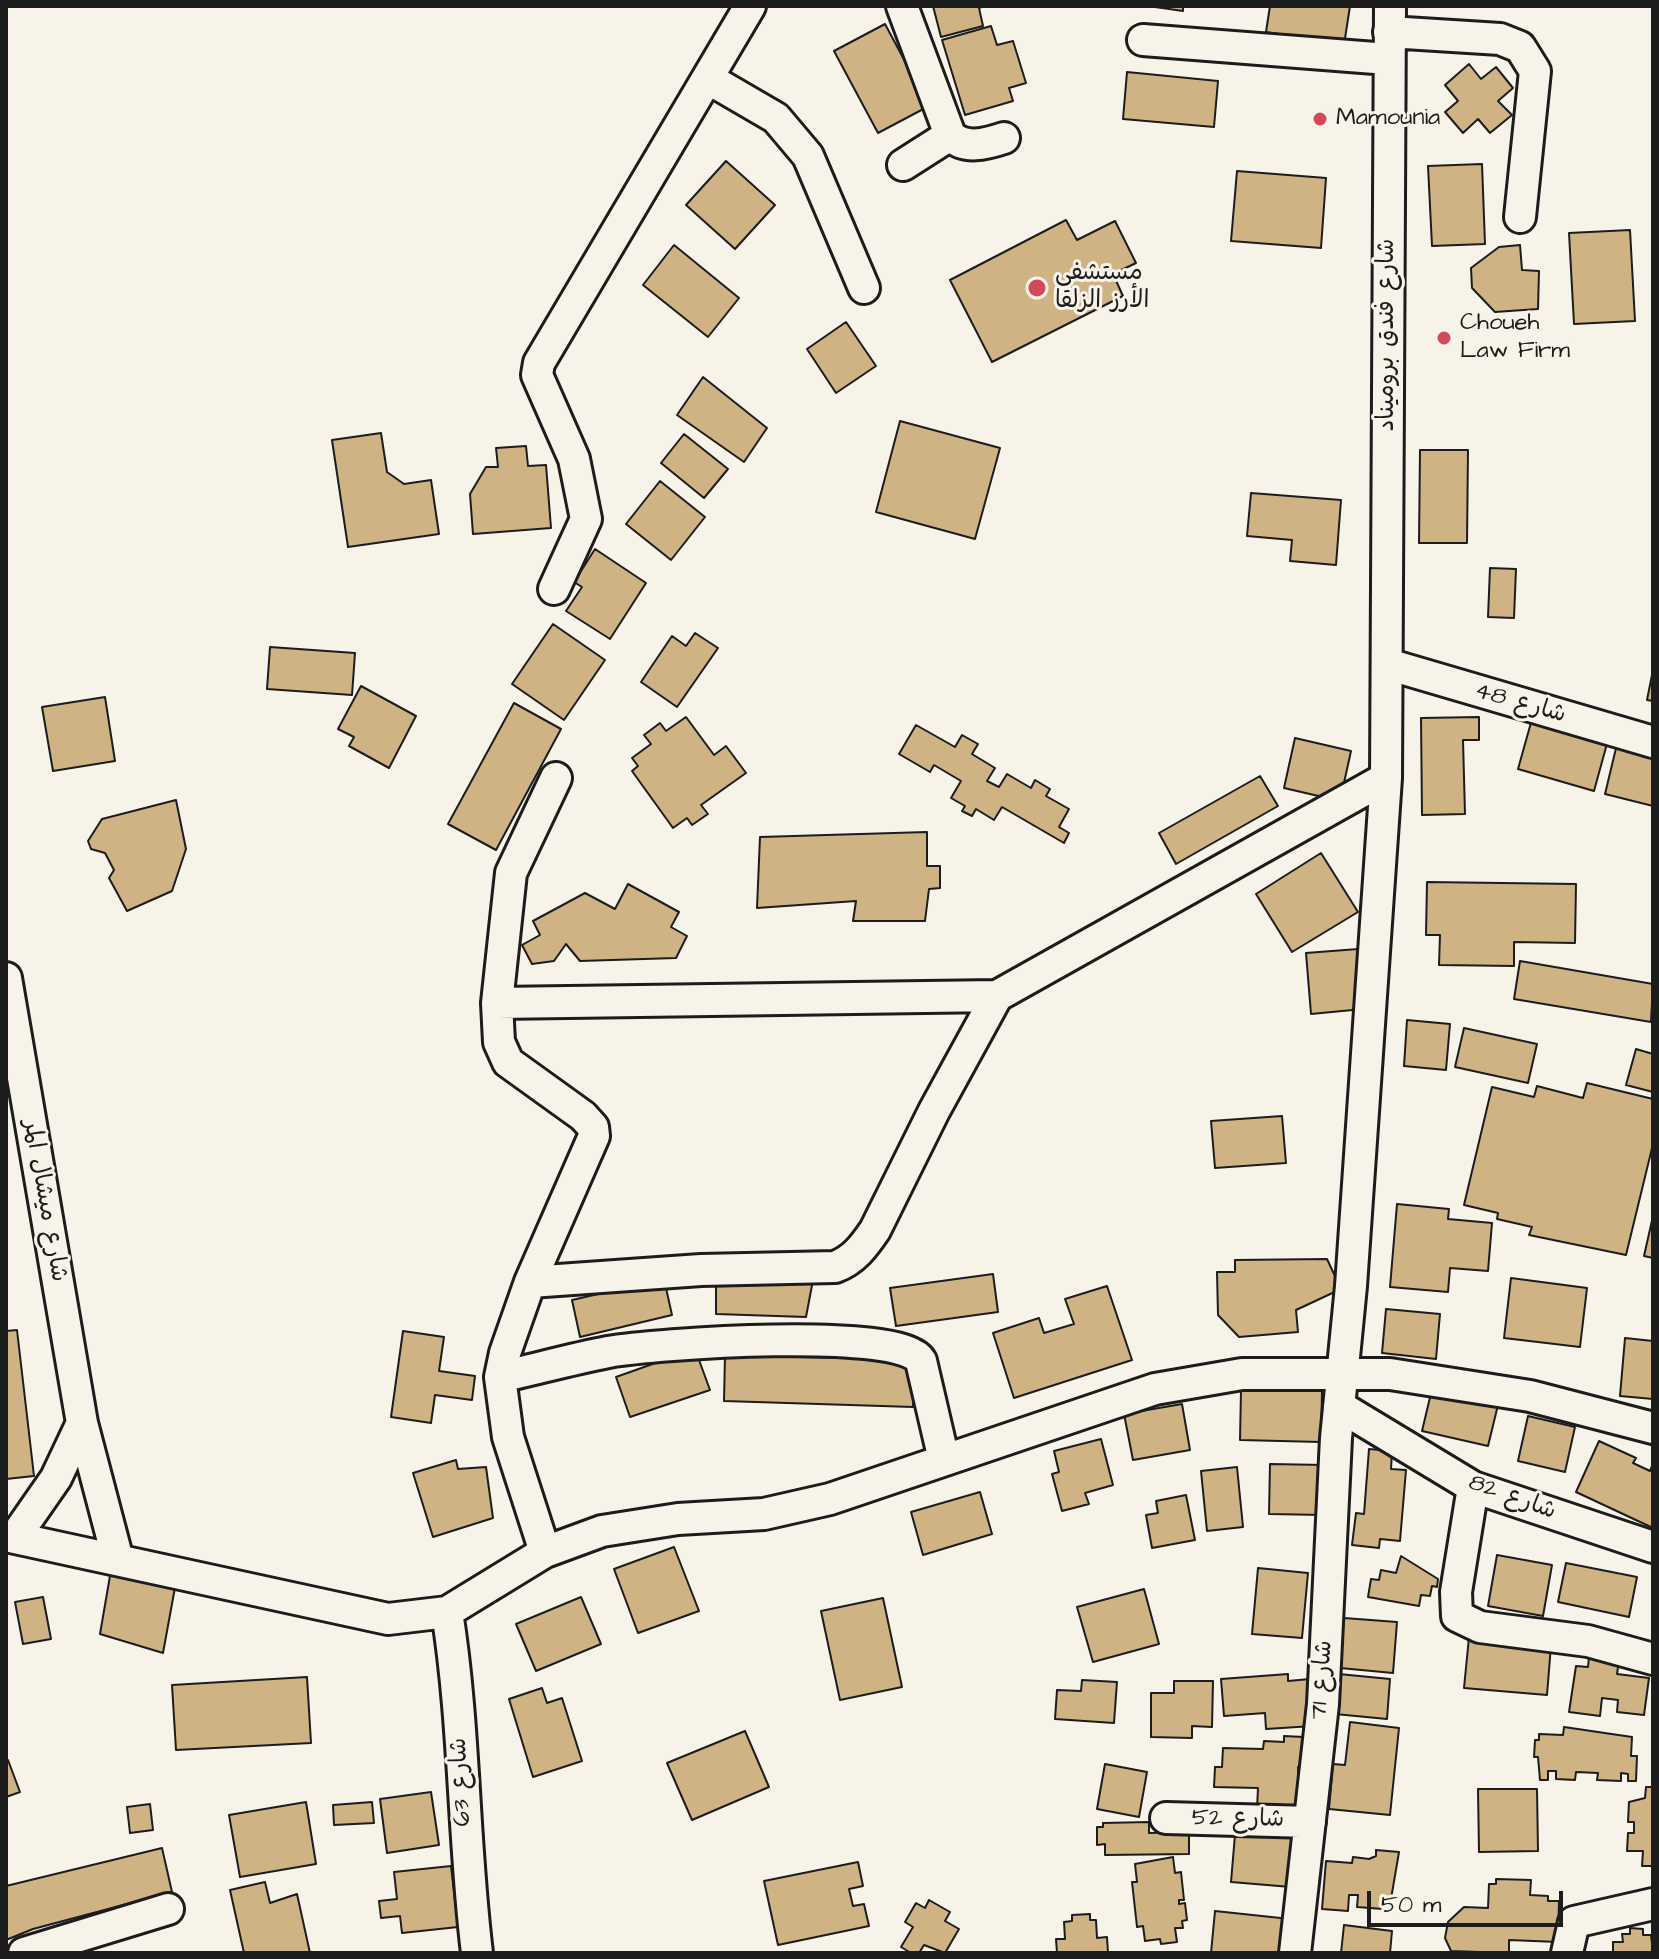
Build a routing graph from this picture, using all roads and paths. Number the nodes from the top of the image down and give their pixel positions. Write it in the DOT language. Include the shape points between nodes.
graph roads {
  1 [pos="750,6"];
  2 [pos="902,6"];
  3 [pos="1389,32"];
  4 [pos="1143,40"];
  5 [pos="709,79"];
  6 [pos="950,135"];
  7 [pos="1004,138"];
  8 [pos="903,165"];
  9 [pos="1520,217"];
  10 [pos="864,288"];
  11 [pos="554,589"];
  12 [pos="1387,664"];
  13 [pos="1653,742"];
  14 [pos="556,778"];
  15 [pos="1386,778"];
  16 [pos="6,978"];
  17 [pos="997,996"];
  18 [pos="497,1003"];
  19 [pos="530,1282"];
  20 [pos="1342,1372"];
  21 [pos="500,1377"];
  22 [pos="1339,1406"];
  23 [pos="82,1423"];
  24 [pos="1653,1428"];
  25 [pos="944,1460"];
  26 [pos="1473,1487"];
  27 [pos="10,1536"];
  28 [pos="1653,1547"];
  29 [pos="545,1552"];
  30 [pos="118,1560"];
  31 [pos="447,1612"];
  32 [pos="1653,1659"];
  33 [pos="1166,1818"];
  34 [pos="1310,1822"];
  35 [pos="1653,1904"];
  36 [pos="168,1909"];
  37 [pos="24,1953"];
  38 [pos="477,1953"];
  39 [pos="1295,1953"];
  40 [pos="1567,1953"];
  1 -- 5 [label="street"];
  2 -- 6 [label="street"];
  3 -- 4 [label="street"];
  3 -- 9 [label="street" via="1500,39 1520,47 1535,71"];
  3 -- 12 [label="street, شارع فندق بروميناد"];
  5 -- 10 [label="street" via="776,118 808,156"];
  5 -- 11 [label="street" via="539,363 537,375 574,459 586,519"];
  6 -- 7 [label="street" via="972,144"];
  6 -- 8 [label="street"];
  12 -- 13 [label="street, شارع 48"];
  12 -- 15 [label="street, شارع فندق بروميناد"];
  14 -- 18 [label="street" via="511,873"];
  15 -- 17 [label="street"];
  15 -- 20 [label="street, شارع 71"];
  16 -- 23 [label="street, شارع ميشال المر"];
  17 -- 18 [label="street"];
  17 -- 19 [label="street" via="875,1230 845,1263"];
  18 -- 19 [label="street" via="499,1042 508,1062 593,1127 594,1136"];
  19 -- 21 [label="street"];
  20 -- 22 [label="street, شارع 71"];
  20 -- 24 [label="street" via="1390,1374 1530,1396"];
  20 -- 25 [label="street" via="1242,1374 1155,1389"];
  21 -- 25 [label="street" via="610,1352 675,1346 812,1339 893,1346 910,1350 921,1361"];
  21 -- 29 [label="street" via="508,1437"];
  22 -- 26 [label="street, شارع 82"];
  22 -- 34 [label="street, شارع 71" via="1323,1704"];
  23 -- 27 [label="street" via="56,1478"];
  23 -- 30 [label="street, شارع ميشال المر"];
  25 -- 29 [label="street" via="830,1499 764,1514 678,1519 602,1531"];
  26 -- 28 [label="street, شارع 82"];
  26 -- 32 [label="street" via="1457,1616 1480,1627 1588,1641"];
  27 -- 30 [label="street"];
  29 -- 31 [label="street"];
  30 -- 31 [label="street" via="388,1619"];
  31 -- 38 [label="street, شارع 63" via="456,1666 466,1864"];
  33 -- 34 [label="street, شارع 52"];
  34 -- 39 [label="street, شارع 71"];
  35 -- 40 [label="street" via="1574,1922"];
  36 -- 37 [label="street"];
}
